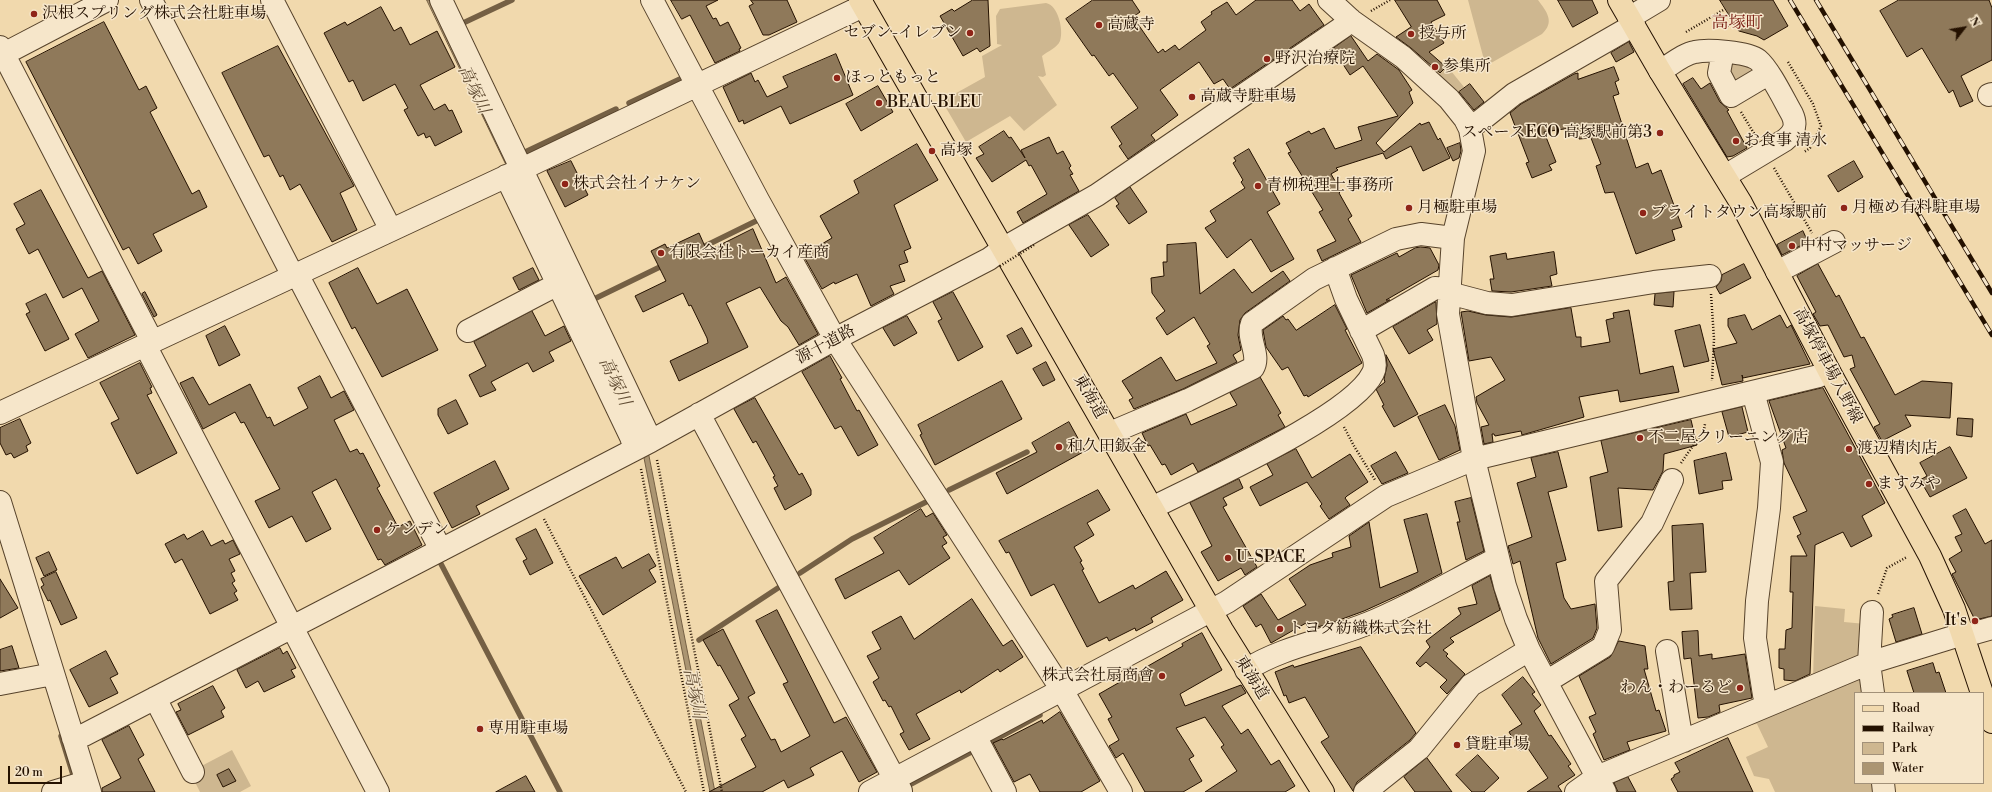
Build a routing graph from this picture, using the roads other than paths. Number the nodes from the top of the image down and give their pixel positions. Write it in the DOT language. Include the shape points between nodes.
graph roads {
  1 [pos="107,0"];
  2 [pos="151,0"];
  3 [pos="272,0"];
  4 [pos="441,0"];
  5 [pos="652,0"];
  6 [pos="1329,0"];
  7 [pos="1659,0"];
  8 [pos="865,2"];
  9 [pos="1628,14"];
  10 [pos="1350,19"];
  11 [pos="1,52"];
  12 [pos="1723,52"];
  13 [pos="1660,71"];
  14 [pos="1768,74"];
  15 [pos="697,84"];
  16 [pos="1469,127"];
  17 [pos="514,173"];
  18 [pos="1725,176"];
  19 [pos="391,230"];
  20 [pos="1453,238"];
  21 [pos="1828,245"];
  22 [pos="1002,257"];
  23 [pos="1335,268"];
  24 [pos="1777,272"];
  25 [pos="295,275"];
  26 [pos="1710,276"];
  27 [pos="558,284"];
  28 [pos="1449,291"];
  29 [pos="468,331"];
  30 [pos="1361,331"];
  31 [pos="835,339"];
  32 [pos="149,343"];
  33 [pos="1829,371"];
  34 [pos="1753,392"];
  35 [pos="0,413"];
  36 [pos="699,414"];
  37 [pos="1110,433"];
  38 [pos="644,445"];
  39 [pos="1474,459"];
  40 [pos="1672,480"];
  41 [pos="0,502"];
  42 [pos="1152,508"];
  43 [pos="441,550"];
  44 [pos="1498,560"];
  45 [pos="1211,610"];
  46 [pos="1872,612"];
  47 [pos="292,627"];
  48 [pos="1992,628"];
  49 [pos="1964,635"];
  50 [pos="1529,650"];
  51 [pos="1667,651"];
  52 [pos="1869,663"];
  53 [pos="1246,670"];
  54 [pos="53,674"];
  55 [pos="1546,682"];
  56 [pos="0,684"];
  57 [pos="1062,690"];
  58 [pos="1873,692"];
  59 [pos="1982,692"];
  60 [pos="1984,697"];
  61 [pos="155,698"];
  62 [pos="1768,705"];
  63 [pos="1992,722"];
  64 [pos="975,736"];
  65 [pos="73,738"];
  66 [pos="1684,741"];
  67 [pos="193,772"];
  68 [pos="1601,784"];
  69 [pos="898,786"];
  70 [pos="88,787"];
  71 [pos="53,792"];
  72 [pos="378,792"];
  73 [pos="870,792"];
  74 [pos="1005,792"];
  75 [pos="1121,792"];
  76 [pos="1323,792"];
  77 [pos="1365,792"];
  78 [pos="1576,792"];
  1 -- 11 [label="street"];
  2 -- 25 [label="street"];
  3 -- 19 [label="street"];
  4 -- 17 [label="street"];
  5 -- 15 [label="street"];
  6 -- 10 [label="street"];
  7 -- 9 [label="street"];
  8 -- 15 [label="street"];
  8 -- 22 [label="main road, 東海道"];
  9 -- 13 [label="main road, 高塚停車場入野線"];
  9 -- 16 [label="street"];
  10 -- 16 [label="street" via="1403,57 1449,99"];
  10 -- 22 [label="street, 源十道路" via="1343,27 1097,196"];
  11 -- 32 [label="street"];
  12 -- 13 [label="street" via="1694,52"];
  12 -- 14 [label="street" via="1749,55 1758,60"];
  12 -- 14 [label="street" via="1719,73 1731,96"];
  13 -- 18 [label="main road, 高塚停車場入野線"];
  14 -- 18 [label="street" via="1792,114 1795,128 1768,158"];
  15 -- 17 [label="street"];
  15 -- 31 [label="street"];
  16 -- 20 [label="street" via="1474,151"];
  17 -- 19 [label="street"];
  17 -- 27 [label="street"];
  17 -- 38 [label="street"];
  18 -- 24 [label="main road, 高塚停車場入野線"];
  19 -- 25 [label="street"];
  20 -- 23 [label="street" via="1421,234 1404,236"];
  20 -- 28 [label="street"];
  21 -- 24 [label="street"];
  22 -- 31 [label="street, 源十道路" via="989,260"];
  22 -- 37 [label="main road, 東海道"];
  23 -- 30 [label="street"];
  23 -- 37 [label="street" via="1314,279 1252,323 1250,335 1256,364 1253,368 1188,400"];
  24 -- 33 [label="main road, 高塚停車場入野線"];
  25 -- 32 [label="street"];
  25 -- 43 [label="street"];
  26 -- 28 [label="street" via="1654,282 1512,305 1487,303"];
  27 -- 29 [label="street"];
  27 -- 38 [label="street" via="631,437"];
  28 -- 30 [label="street" via="1435,288"];
  28 -- 39 [label="street" via="1449,321"];
  30 -- 42 [label="street" via="1375,363 1374,372 1359,391 1336,410 1265,451"];
  31 -- 36 [label="street, 源十道路"];
  31 -- 57 [label="street"];
  32 -- 35 [label="street"];
  32 -- 47 [label="street"];
  33 -- 34 [label="street" via="1820,376"];
  33 -- 49 [label="main road, 高塚停車場入野線" via="1925,547 1949,595"];
  34 -- 39 [label="street"];
  34 -- 62 [label="street" via="1772,462 1755,638 1764,695"];
  36 -- 38 [label="street, 源十道路"];
  36 -- 69 [label="street"];
  37 -- 42 [label="main road, 東海道"];
  38 -- 43 [label="street, 源十道路"];
  39 -- 44 [label="street"];
  39 -- 45 [label="street" via="1386,496 1227,602"];
  40 -- 55 [label="street" via="1652,523 1606,581 1610,630 1603,647"];
  41 -- 54 [label="street"];
  42 -- 45 [label="main road, 東海道"];
  43 -- 47 [label="street, 源十道路"];
  44 -- 50 [label="street" via="1508,597"];
  44 -- 53 [label="street" via="1368,624 1263,659"];
  45 -- 53 [label="main road, 東海道"];
  45 -- 57 [label="street"];
  46 -- 52 [label="street"];
  47 -- 61 [label="street, 源十道路"];
  47 -- 72 [label="street"];
  48 -- 49 [label="street"];
  49 -- 52 [label="street"];
  49 -- 59 [label="main road, 高塚停車場入野線"];
  50 -- 55 [label="street"];
  50 -- 77 [label="street" via="1471,685 1419,749"];
  51 -- 66 [label="street"];
  52 -- 58 [label="street"];
  52 -- 62 [label="street"];
  53 -- 76 [label="main road, 東海道"];
  54 -- 56 [label="street"];
  54 -- 65 [label="street"];
  55 -- 68 [label="street"];
  57 -- 64 [label="street"];
  57 -- 75 [label="street"];
  60 -- 63 [label="main road, 高塚停車場入野線"];
  61 -- 65 [label="street, 源十道路" via="84,735"];
  61 -- 67 [label="street"];
  62 -- 66 [label="street"];
  64 -- 69 [label="street"];
  64 -- 74 [label="street"];
  65 -- 70 [label="street"];
  66 -- 68 [label="street"];
  68 -- 78 [label="street"];
  69 -- 73 [label="street"];
  70 -- 71 [label="street"];
}
